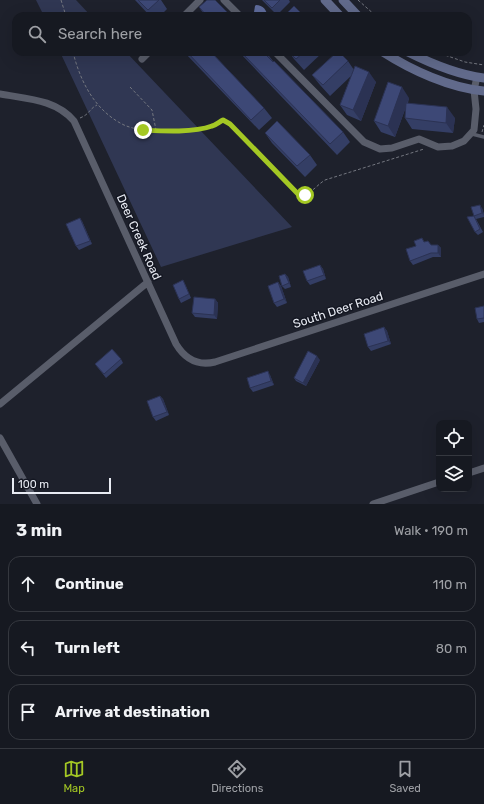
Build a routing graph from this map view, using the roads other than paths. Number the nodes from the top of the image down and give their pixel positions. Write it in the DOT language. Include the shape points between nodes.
graph roads {
  1 [pos="200,0"];
  2 [pos="224,0"];
  3 [pos="326,0"];
  4 [pos="343,0"];
  5 [pos="188,12"];
  6 [pos="236,12"];
  7 [pos="336,12"];
  8 [pos="354,12"];
  9 [pos="145,56"];
  10 [pos="279,56"];
  11 [pos="389,56"];
  12 [pos="417,56"];
  13 [pos="142,59"];
  14 [pos="481,78"];
  15 [pos="474,90"];
  16 [pos="484,91"];
  17 [pos="0,94"];
  18 [pos="470,134"];
  19 [pos="484,137"];
  20 [pos="484,274"];
  21 [pos="148,282"];
  22 [pos="198,362"];
  23 [pos="0,404"];
  24 [pos="0,438"];
  25 [pos="484,468"];
  26 [pos="472,472"];
  27 [pos="436,483"];
  28 [pos="37,504"];
  29 [pos="373,504"];
  1 -- 5 [label="street"];
  2 -- 6 [label="street"];
  3 -- 7 [label="street"];
  4 -- 8 [label="street"];
  9 -- 13 [label="street"];
  10 -- 18 [label="street" via="363,141 380,149 392,148 419,139 438,147 452,146 464,141"];
  11 -- 15 [label="street" via="415,70"];
  12 -- 14 [label="street" via="442,67"];
  14 -- 15 [label="street"];
  15 -- 16 [label="street"];
  15 -- 18 [label="street" via="476,109 474,130"];
  17 -- 21 [label="street, Deer Creek Road" via="49,104 68,114"];
  18 -- 19 [label="lane"];
  20 -- 22 [label="street, South Deer Road" via="215,362"];
  21 -- 22 [label="street, Deer Creek Road" via="180,351"];
  21 -- 23 [label="street"];
  24 -- 28 [label="street"];
  25 -- 26 [label="street"];
  27 -- 29 [label="street"];
}
